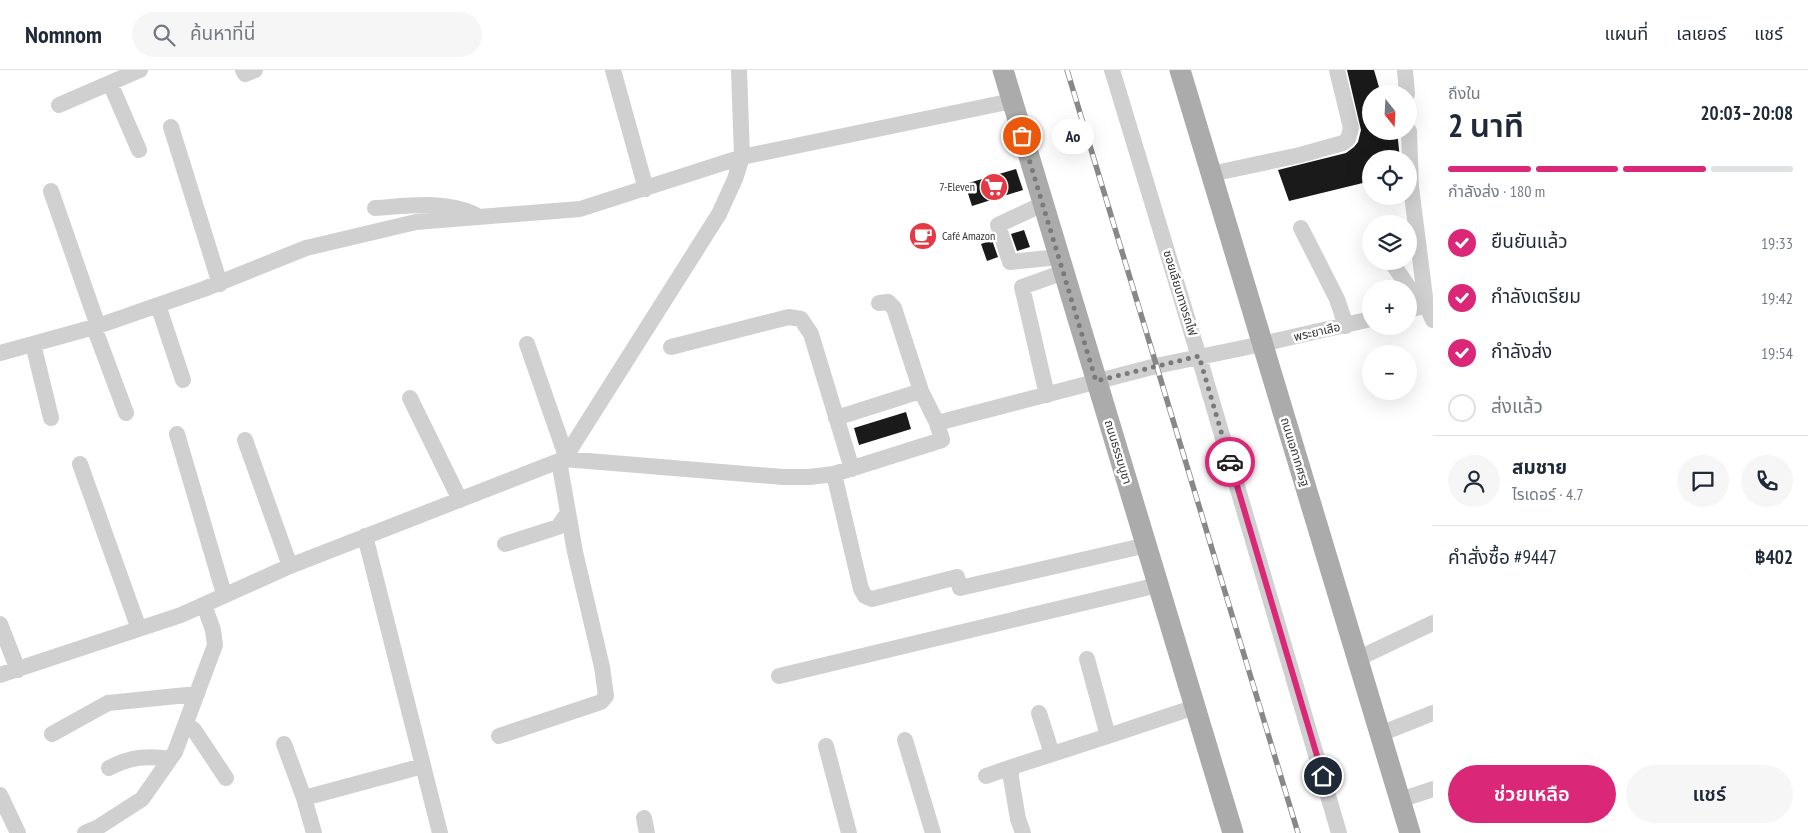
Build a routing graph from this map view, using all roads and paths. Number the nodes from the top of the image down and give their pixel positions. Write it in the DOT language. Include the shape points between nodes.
graph roads {
  1 [pos="140,70"];
  2 [pos="243,70"];
  3 [pos="255,70"];
  4 [pos="613,70"];
  5 [pos="739,70"];
  6 [pos="1003,70"];
  7 [pos="1112,70"];
  8 [pos="1180,70"];
  9 [pos="1337,70"];
  10 [pos="1405,70"];
  11 [pos="110,84"];
  12 [pos="1406,85"];
  13 [pos="1012,102"];
  14 [pos="58,105"];
  15 [pos="171,126"];
  16 [pos="1409,140"];
  17 [pos="139,150"];
  18 [pos="742,158"];
  19 [pos="1211,174"];
  20 [pos="646,189"];
  21 [pos="51,191"];
  22 [pos="1043,204"];
  23 [pos="375,208"];
  24 [pos="480,217"];
  25 [pos="1301,228"];
  26 [pos="1061,265"];
  27 [pos="1397,270"];
  28 [pos="220,284"];
  29 [pos="878,303"];
  30 [pos="158,305"];
  31 [pos="1429,313"];
  32 [pos="1362,322"];
  33 [pos="96,326"];
  34 [pos="1346,326"];
  35 [pos="33,344"];
  36 [pos="527,344"];
  37 [pos="1262,344"];
  38 [pos="671,347"];
  39 [pos="0,353"];
  40 [pos="1199,356"];
  41 [pos="183,380"];
  42 [pos="1096,381"];
  43 [pos="921,391"];
  44 [pos="1047,395"];
  45 [pos="410,398"];
  46 [pos="126,413"];
  47 [pos="51,418"];
  48 [pos="836,418"];
  49 [pos="937,423"];
  50 [pos="177,434"];
  51 [pos="245,440"];
  52 [pos="563,459"];
  53 [pos="80,464"];
  54 [pos="852,469"];
  55 [pos="834,474"];
  56 [pos="460,500"];
  57 [pos="568,513"];
  58 [pos="365,536"];
  59 [pos="505,544"];
  60 [pos="1147,546"];
  61 [pos="290,566"];
  62 [pos="1158,585"];
  63 [pos="224,594"];
  64 [pos="204,605"];
  65 [pos="1433,623"];
  66 [pos="0,624"];
  67 [pos="139,629"];
  68 [pos="1088,658"];
  69 [pos="1357,659"];
  70 [pos="18,670"];
  71 [pos="0,675"];
  72 [pos="779,676"];
  73 [pos="197,694"];
  74 [pos="1195,707"];
  75 [pos="1039,712"];
  76 [pos="1433,713"];
  77 [pos="186,724"];
  78 [pos="52,734"];
  79 [pos="1380,734"];
  80 [pos="499,736"];
  81 [pos="1108,736"];
  82 [pos="905,740"];
  83 [pos="284,744"];
  84 [pos="826,746"];
  85 [pos="1052,754"];
  86 [pos="170,759"];
  87 [pos="423,766"];
  88 [pos="1015,766"];
  89 [pos="109,768"];
  90 [pos="986,776"];
  91 [pos="226,778"];
  92 [pos="1433,789"];
  93 [pos="0,795"];
  94 [pos="304,798"];
  95 [pos="1400,800"];
  96 [pos="18,833"];
  97 [pos="85,833"];
  98 [pos="314,833"];
  99 [pos="440,833"];
  100 [pos="849,833"];
  101 [pos="933,833"];
  102 [pos="1023,833"];
  103 [pos="1233,833"];
  104 [pos="1340,833"];
  105 [pos="1410,833"];
  1 -- 11 [label="street"];
  2 -- 3 [label="street" via="245,74"];
  4 -- 20 [label="street"];
  5 -- 18 [label="street"];
  6 -- 13 [label="main road, ถนนธรรมบูชา"];
  7 -- 40 [label="street, ซอยเลียบทางรถไฟ"];
  8 -- 19 [label="main road, ถนนเอกาทศรฐ"];
  9 -- 19 [label="street" via="1351,128 1348,139 1300,155"];
  10 -- 12 [label="street"];
  11 -- 14 [label="street"];
  11 -- 17 [label="street"];
  13 -- 18 [label="street"];
  13 -- 22 [label="main road, ถนนธรรมบูชา"];
  15 -- 28 [label="street"];
  16 -- 31 [label="street"];
  18 -- 20 [label="street"];
  18 -- 52 [label="street" via="719,214"];
  19 -- 37 [label="main road, ถนนเอกาทศรฐ"];
  20 -- 24 [label="street" via="580,209"];
  21 -- 33 [label="street"];
  22 -- 26 [label="main road, ถนนธรรมบูชา"];
  22 -- 26 [label="street" via="998,225 1010,262"];
  23 -- 24 [label="street" via="443,206 467,210"];
  24 -- 28 [label="street" via="416,222 306,248"];
  25 -- 34 [label="street" via="1337,299"];
  26 -- 42 [label="main road, ถนนธรรมบูชา"];
  26 -- 44 [label="street" via="1022,287"];
  27 -- 31 [label="street"];
  28 -- 30 [label="street"];
  29 -- 43 [label="street" via="888,302 894,308"];
  30 -- 33 [label="street"];
  30 -- 41 [label="street"];
  32 -- 34 [label="street, พระยาเสือ"];
  33 -- 35 [label="street"];
  33 -- 46 [label="street"];
  34 -- 37 [label="street, พระยาเสือ"];
  35 -- 39 [label="street"];
  35 -- 47 [label="street"];
  36 -- 52 [label="street"];
  37 -- 40 [label="street, พระยาเสือ"];
  37 -- 69 [label="main road, ถนนเอกาทศรฐ"];
  38 -- 48 [label="street" via="789,317 801,319 811,334"];
  40 -- 42 [label="street, พระยาเสือ"];
  40 -- 104 [label="street, ซอยเลียบทางรถไฟ"];
  42 -- 44 [label="street, พระยาเสือ"];
  42 -- 60 [label="main road, ถนนธรรมบูชา"];
  43 -- 48 [label="street"];
  43 -- 49 [label="street"];
  44 -- 49 [label="street, พระยาเสือ"];
  45 -- 56 [label="street"];
  48 -- 54 [label="street"];
  49 -- 54 [label="street" via="942,440"];
  50 -- 63 [label="street"];
  51 -- 61 [label="street"];
  52 -- 55 [label="street" via="783,477"];
  52 -- 56 [label="street"];
  52 -- 57 [label="street"];
  53 -- 67 [label="street"];
  54 -- 55 [label="street"];
  55 -- 60 [label="street" via="861,589 872,599 957,577 960,588"];
  56 -- 58 [label="street"];
  57 -- 59 [label="street" via="558,527"];
  57 -- 80 [label="street" via="606,696 601,702"];
  58 -- 61 [label="street"];
  58 -- 87 [label="street"];
  60 -- 62 [label="main road, ถนนธรรมบูชา"];
  61 -- 63 [label="street"];
  62 -- 72 [label="street"];
  62 -- 74 [label="main road, ถนนธรรมบูชา"];
  63 -- 64 [label="street"];
  64 -- 67 [label="street"];
  64 -- 73 [label="street" via="215,645"];
  65 -- 69 [label="street"];
  66 -- 70 [label="street"];
  67 -- 70 [label="street"];
  68 -- 81 [label="street"];
  69 -- 79 [label="main road, ถนนเอกาทศรฐ"];
  70 -- 71 [label="street"];
  73 -- 77 [label="street"];
  73 -- 78 [label="street" via="108,703"];
  74 -- 81 [label="street"];
  74 -- 103 [label="main road, ถนนธรรมบูชา"];
  75 -- 85 [label="street"];
  76 -- 79 [label="street"];
  77 -- 86 [label="street"];
  77 -- 91 [label="street" via="194,730"];
  79 -- 95 [label="main road, ถนนเอกาทศรฐ"];
  81 -- 85 [label="street"];
  82 -- 101 [label="street"];
  83 -- 94 [label="street"];
  84 -- 100 [label="street"];
  85 -- 88 [label="street"];
  86 -- 89 [label="street" via="145,756"];
  86 -- 97 [label="street" via="142,799"];
  87 -- 94 [label="street"];
  87 -- 99 [label="street"];
  88 -- 90 [label="street"];
  88 -- 102 [label="street" via="1011,778"];
  92 -- 95 [label="street"];
  93 -- 96 [label="street"];
  94 -- 98 [label="street"];
  95 -- 105 [label="main road, ถนนเอกาทศรฐ"];
}
